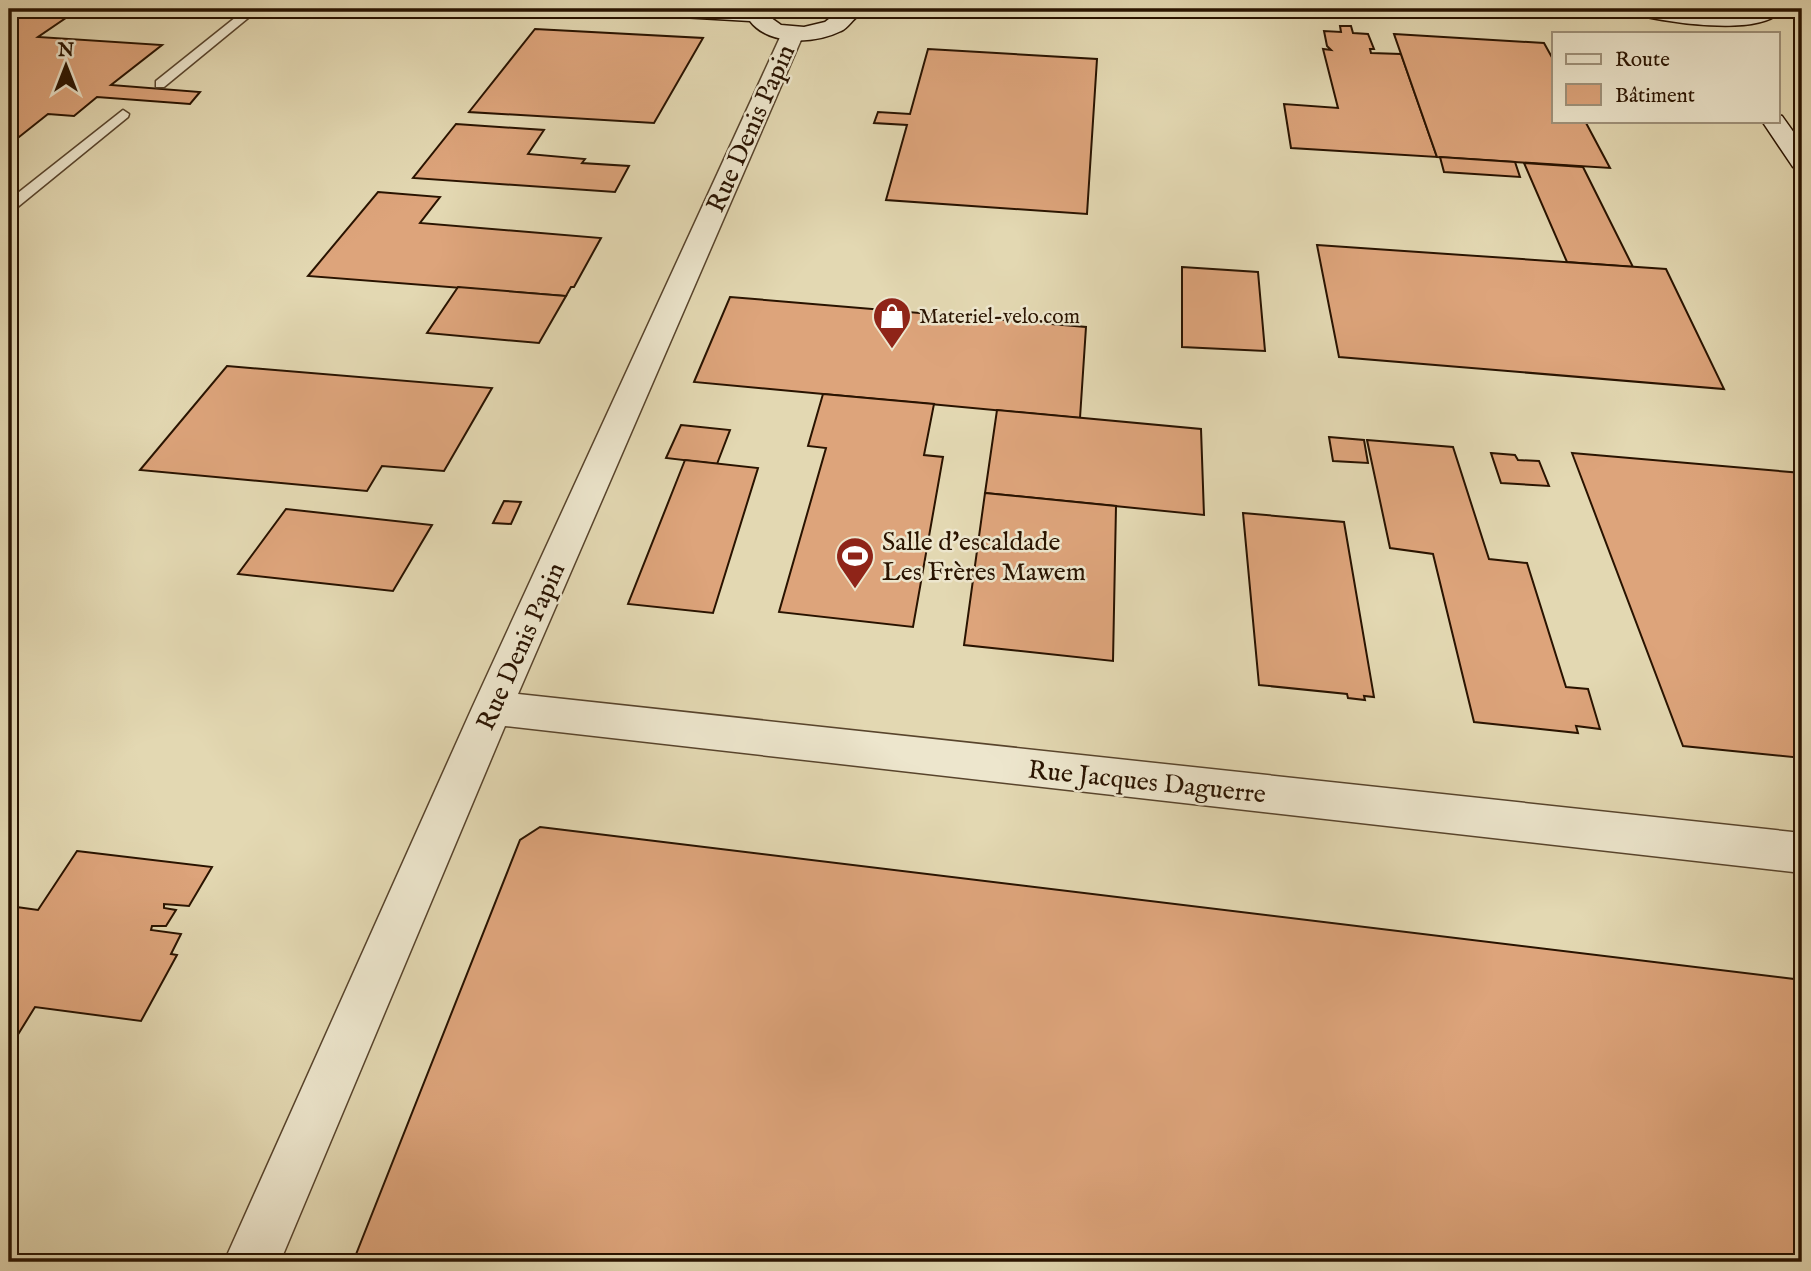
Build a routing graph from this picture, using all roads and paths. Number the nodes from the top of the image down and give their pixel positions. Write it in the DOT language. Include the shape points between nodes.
graph roads {
  1 [pos="253,9"];
  2 [pos="648,9"];
  3 [pos="945,9"];
  4 [pos="1635,9"];
  5 [pos="1773,9"];
  6 [pos="850,10"];
  7 [pos="758,12"];
  8 [pos="1670,16"];
  9 [pos="1737,26"];
  10 [pos="1691,32"];
  11 [pos="793,33"];
  12 [pos="160,84"];
  13 [pos="123,114"];
  14 [pos="1775,122"];
  15 [pos="1802,162"];
  16 [pos="9,207"];
  17 [pos="492,708"];
  18 [pos="1802,853"];
  19 [pos="252,1262"];
  1 -- 12 [label="lane"];
  2 -- 7 [label="street"];
  3 -- 6 [label="street"];
  4 -- 8 [label="street"];
  5 -- 9 [label="street"];
  6 -- 11 [label="street" via="847,20 834,28"];
  7 -- 11 [label="street" via="766,27"];
  8 -- 9 [label="street"];
  8 -- 10 [label="street"];
  11 -- 17 [label="street, Rue Denis Papin"];
  13 -- 16 [label="lane"];
  14 -- 15 [label="street"];
  17 -- 18 [label="street, Rue Jacques Daguerre"];
  17 -- 19 [label="street, Rue Denis Papin"];
}
